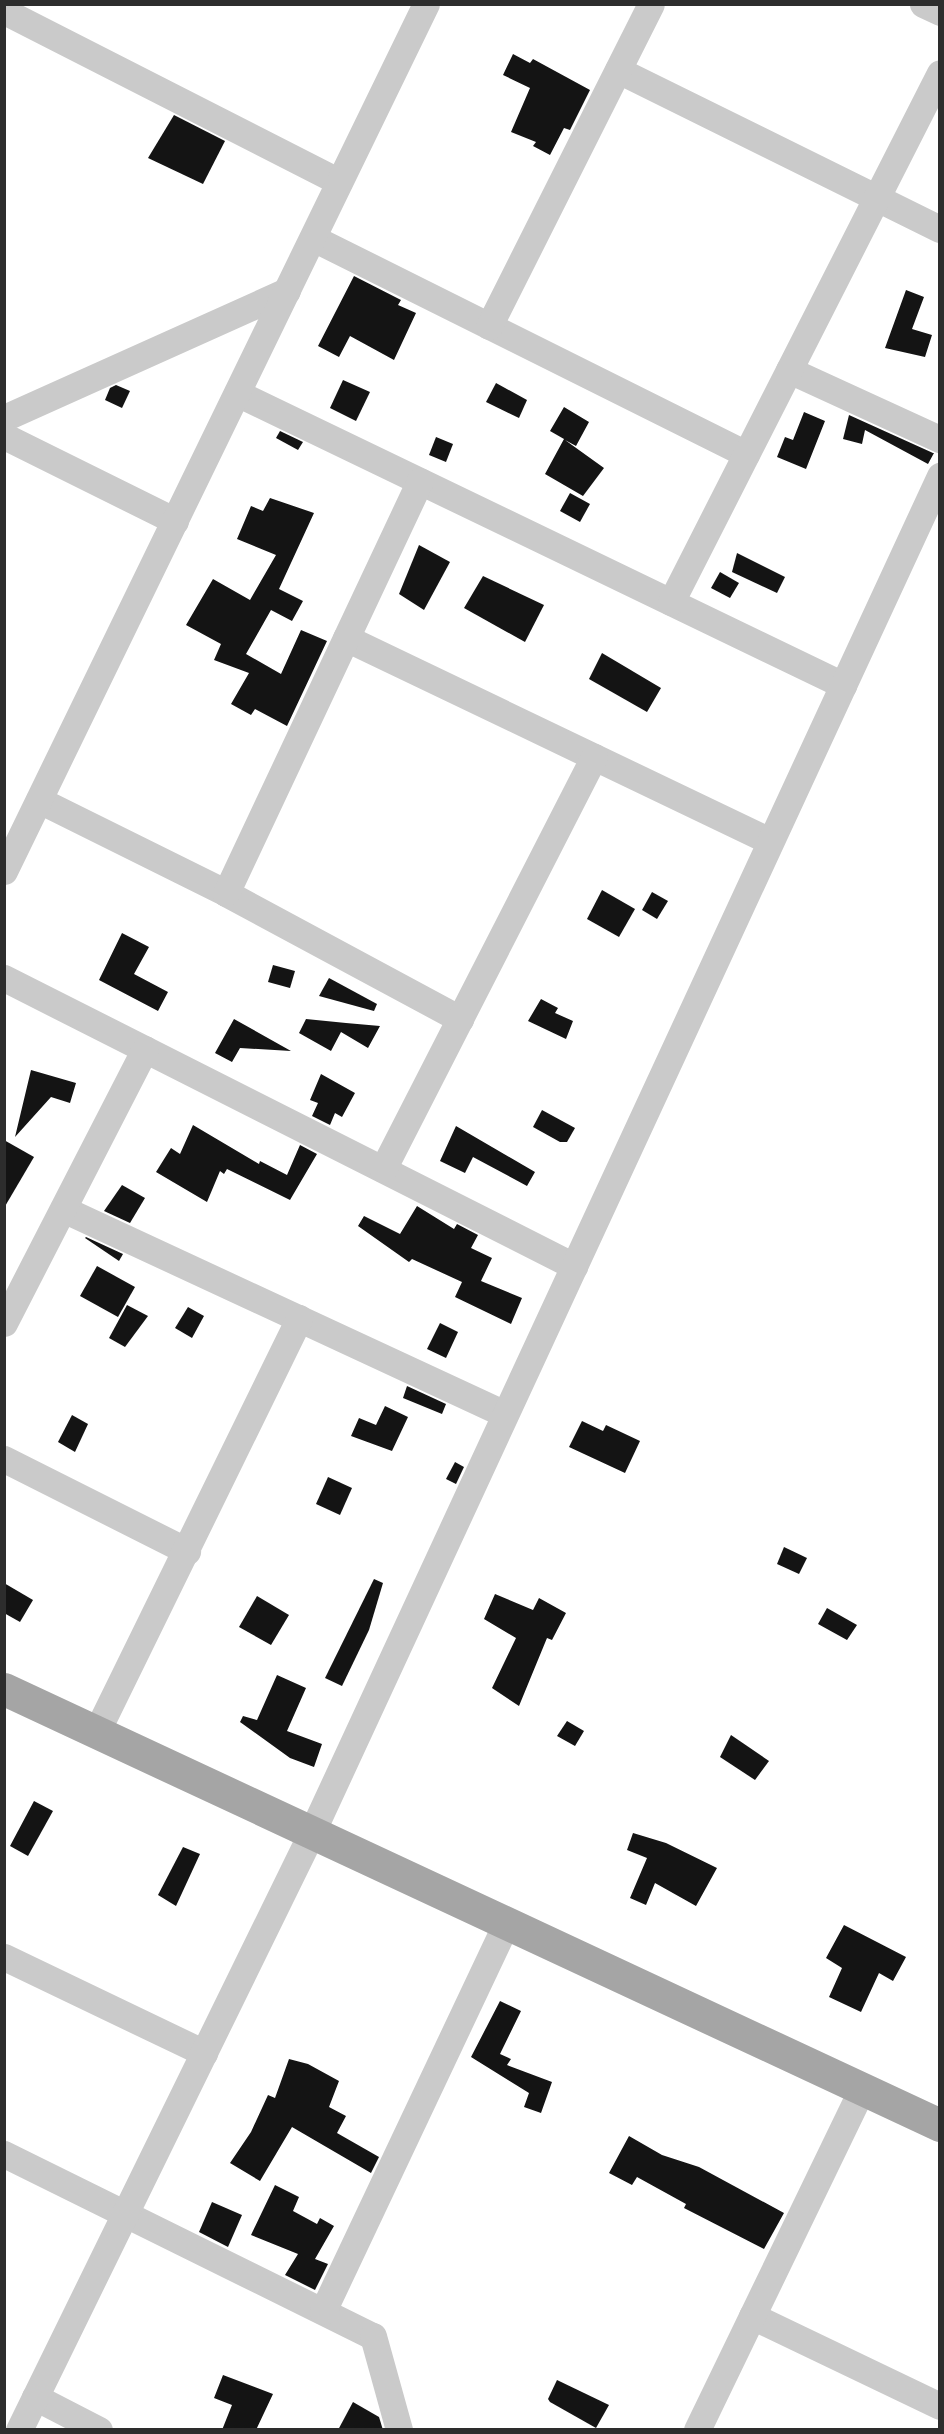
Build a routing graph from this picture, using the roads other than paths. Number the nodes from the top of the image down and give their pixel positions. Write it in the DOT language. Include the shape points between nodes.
graph roads {
  1 [pos="426,4"];
  2 [pos="651,4"];
  3 [pos="923,4"];
  4 [pos="4,11"];
  5 [pos="939,12"];
  6 [pos="618,70"];
  7 [pos="939,74"];
  8 [pos="339,182"];
  9 [pos="876,198"];
  10 [pos="939,229"];
  11 [pos="313,238"];
  12 [pos="287,291"];
  13 [pos="489,326"];
  14 [pos="789,370"];
  15 [pos="237,393"];
  16 [pos="4,418"];
  17 [pos="4,435"];
  18 [pos="939,439"];
  19 [pos="746,454"];
  20 [pos="939,476"];
  21 [pos="420,482"];
  22 [pos="175,521"];
  23 [pos="671,602"];
  24 [pos="346,638"];
  25 [pos="843,684"];
  26 [pos="594,757"];
  27 [pos="39,800"];
  28 [pos="770,841"];
  29 [pos="4,871"];
  30 [pos="226,893"];
  31 [pos="4,978"];
  32 [pos="460,1019"];
  33 [pos="145,1049"];
  34 [pos="383,1169"];
  35 [pos="63,1209"];
  36 [pos="574,1266"];
  37 [pos="299,1318"];
  38 [pos="4,1323"];
  39 [pos="505,1414"];
  40 [pos="4,1459"];
  41 [pos="187,1551"];
  42 [pos="4,1689"];
  43 [pos="96,1733"];
  44 [pos="311,1834"];
  45 [pos="506,1924"];
  46 [pos="4,1957"];
  47 [pos="204,2053"];
  48 [pos="862,2089"];
  49 [pos="939,2125"];
  50 [pos="4,2154"];
  51 [pos="126,2212"];
  52 [pos="323,2311"];
  53 [pos="752,2316"];
  54 [pos="35,2397"];
  55 [pos="939,2406"];
  56 [pos="20,2430"];
  57 [pos="99,2430"];
  58 [pos="399,2430"];
  59 [pos="697,2430"];
  1 -- 8 [label="street"];
  2 -- 6 [label="street"];
  3 -- 5 [label="street"];
  4 -- 8 [label="street"];
  6 -- 9 [label="street"];
  6 -- 13 [label="street"];
  7 -- 9 [label="street"];
  8 -- 11 [label="street"];
  9 -- 10 [label="street"];
  9 -- 14 [label="street"];
  11 -- 12 [label="street"];
  11 -- 13 [label="street"];
  12 -- 15 [label="street"];
  12 -- 16 [label="street"];
  13 -- 19 [label="street"];
  14 -- 18 [label="street"];
  14 -- 19 [label="street"];
  15 -- 21 [label="street"];
  15 -- 22 [label="street"];
  17 -- 22 [label="street"];
  19 -- 23 [label="street"];
  20 -- 25 [label="street"];
  21 -- 23 [label="street"];
  21 -- 24 [label="street"];
  22 -- 27 [label="street"];
  23 -- 25 [label="street"];
  24 -- 26 [label="street"];
  24 -- 30 [label="street"];
  25 -- 28 [label="street"];
  26 -- 28 [label="street"];
  26 -- 32 [label="street"];
  27 -- 29 [label="street"];
  27 -- 30 [label="street"];
  28 -- 36 [label="street"];
  30 -- 32 [label="street"];
  31 -- 33 [label="street"];
  32 -- 34 [label="street"];
  33 -- 34 [label="street"];
  33 -- 35 [label="street"];
  34 -- 36 [label="street"];
  35 -- 37 [label="street"];
  35 -- 38 [label="street"];
  36 -- 39 [label="street"];
  37 -- 39 [label="street"];
  37 -- 41 [label="street"];
  39 -- 44 [label="street"];
  40 -- 41 [label="street"];
  41 -- 43 [label="street"];
  42 -- 43 [label="main road"];
  43 -- 44 [label="main road"];
  44 -- 45 [label="main road"];
  44 -- 47 [label="street"];
  45 -- 48 [label="main road"];
  45 -- 52 [label="street"];
  46 -- 47 [label="street"];
  47 -- 51 [label="street"];
  48 -- 49 [label="main road"];
  48 -- 53 [label="street"];
  50 -- 51 [label="street"];
  51 -- 52 [label="street"];
  51 -- 54 [label="street"];
  52 -- 58 [label="street" via="373,2336"];
  53 -- 55 [label="street"];
  53 -- 59 [label="street"];
  54 -- 56 [label="street"];
  54 -- 57 [label="street"];
}
